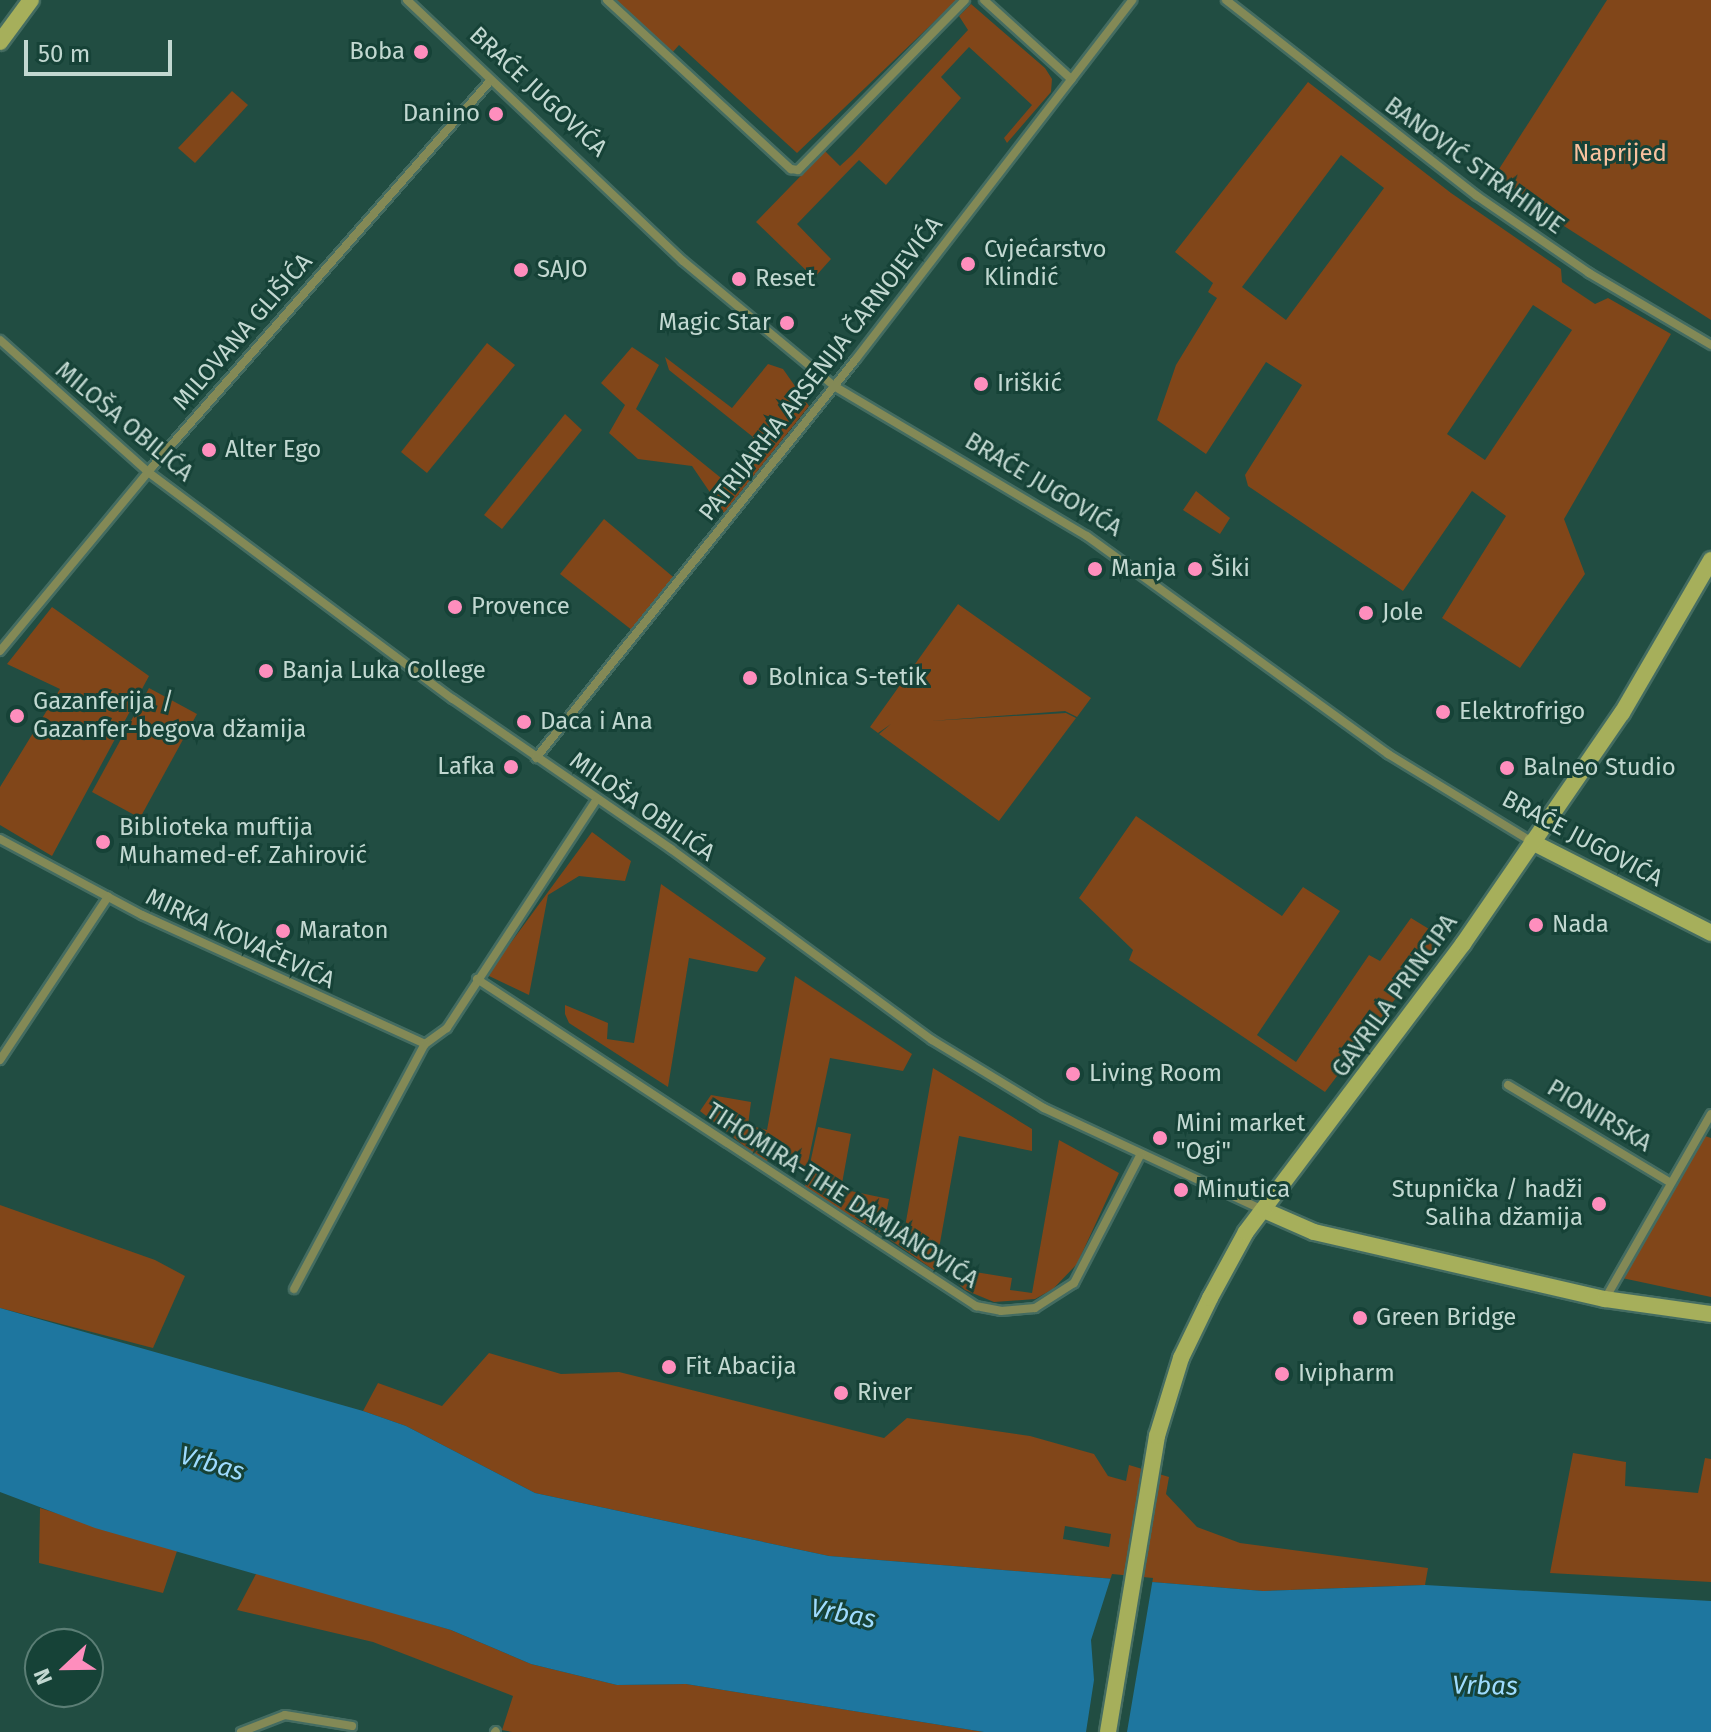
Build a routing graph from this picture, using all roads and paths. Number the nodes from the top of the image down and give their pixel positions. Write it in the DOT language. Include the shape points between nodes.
graph roads {
  1 [pos="407,0"];
  2 [pos="607,0"];
  3 [pos="965,0"];
  4 [pos="984,0"];
  5 [pos="1132,0"];
  6 [pos="1226,0"];
  7 [pos="26,6"];
  8 [pos="0,24"];
  9 [pos="0,42"];
  10 [pos="1071,79"];
  11 [pos="490,81"];
  12 [pos="0,340"];
  13 [pos="1711,345"];
  14 [pos="834,386"];
  15 [pos="148,472"];
  16 [pos="1711,560"];
  17 [pos="0,651"];
  18 [pos="536,758"];
  19 [pos="597,799"];
  20 [pos="0,839"];
  21 [pos="1532,842"];
  22 [pos="108,897"];
  23 [pos="1711,933"];
  24 [pos="477,979"];
  25 [pos="425,1044"];
  26 [pos="0,1060"];
  27 [pos="1508,1085"];
  28 [pos="1711,1114"];
  29 [pos="1141,1154"];
  30 [pos="1668,1181"];
  31 [pos="1266,1211"];
  32 [pos="294,1289"];
  33 [pos="1605,1299"];
  34 [pos="1711,1314"];
  35 [pos="352,1726"];
  36 [pos="241,1732"];
  37 [pos="1108,1732"];
  1 -- 11 [label="street, BRAĆE JUGOVIĆA"];
  2 -- 3 [label="street" via="791,169 802,169 825,148"];
  4 -- 10 [label="street"];
  5 -- 10 [label="street, PATRIJARHA ARSENIJA ČARNOJEVIĆA"];
  6 -- 13 [label="street, BANOVIĆ STRAHINJE" via="1391,132 1589,273"];
  7 -- 8 [label="main road"];
  7 -- 9 [label="main road"];
  10 -- 14 [label="street, PATRIJARHA ARSENIJA ČARNOJEVIĆA"];
  11 -- 14 [label="street, BRAĆE JUGOVIĆA" via="683,261"];
  11 -- 15 [label="street, MILOVANA GLIŠIĆA"];
  12 -- 15 [label="street, MILOŠA OBILIĆA"];
  14 -- 18 [label="street, PATRIJARHA ARSENIJA ČARNOJEVIĆA"];
  14 -- 21 [label="street, BRAĆE JUGOVIĆA" via="1087,536 1429,782"];
  15 -- 17 [label="street, MILOVANA GLIŠIĆA"];
  15 -- 18 [label="street, MILOŠA OBILIĆA"];
  16 -- 21 [label="main road, GAVRILA PRINCIPA" via="1622,713"];
  18 -- 19 [label="street, MILOŠA OBILIĆA"];
  19 -- 24 [label="street"];
  19 -- 29 [label="street, MILOŠA OBILIĆA" via="959,1059 1044,1108"];
  20 -- 22 [label="street, MIRKA KOVAČEVIĆA"];
  21 -- 23 [label="main road, BRAĆE JUGOVIĆA"];
  21 -- 31 [label="main road, GAVRILA PRINCIPA"];
  22 -- 25 [label="street, MIRKA KOVAČEVIĆA"];
  22 -- 26 [label="street"];
  24 -- 25 [label="street" via="447,1028"];
  24 -- 29 [label="street, TIHOMIRA-TIHE DAMJANOVIĆA" via="976,1306 1001,1311 1035,1308 1074,1283"];
  25 -- 32 [label="street"];
  27 -- 30 [label="street, PIONIRSKA"];
  28 -- 30 [label="street, PIONIRSKA"];
  29 -- 31 [label="street, MILOŠA OBILIĆA"];
  30 -- 33 [label="street, PIONIRSKA"];
  31 -- 33 [label="main road" via="1314,1232"];
  31 -- 37 [label="main road, GAVRILA PRINCIPA" via="1240,1241 1187,1342 1170,1387 1150,1472"];
  33 -- 34 [label="main road"];
  35 -- 36 [label="street" via="285,1715"];
}
